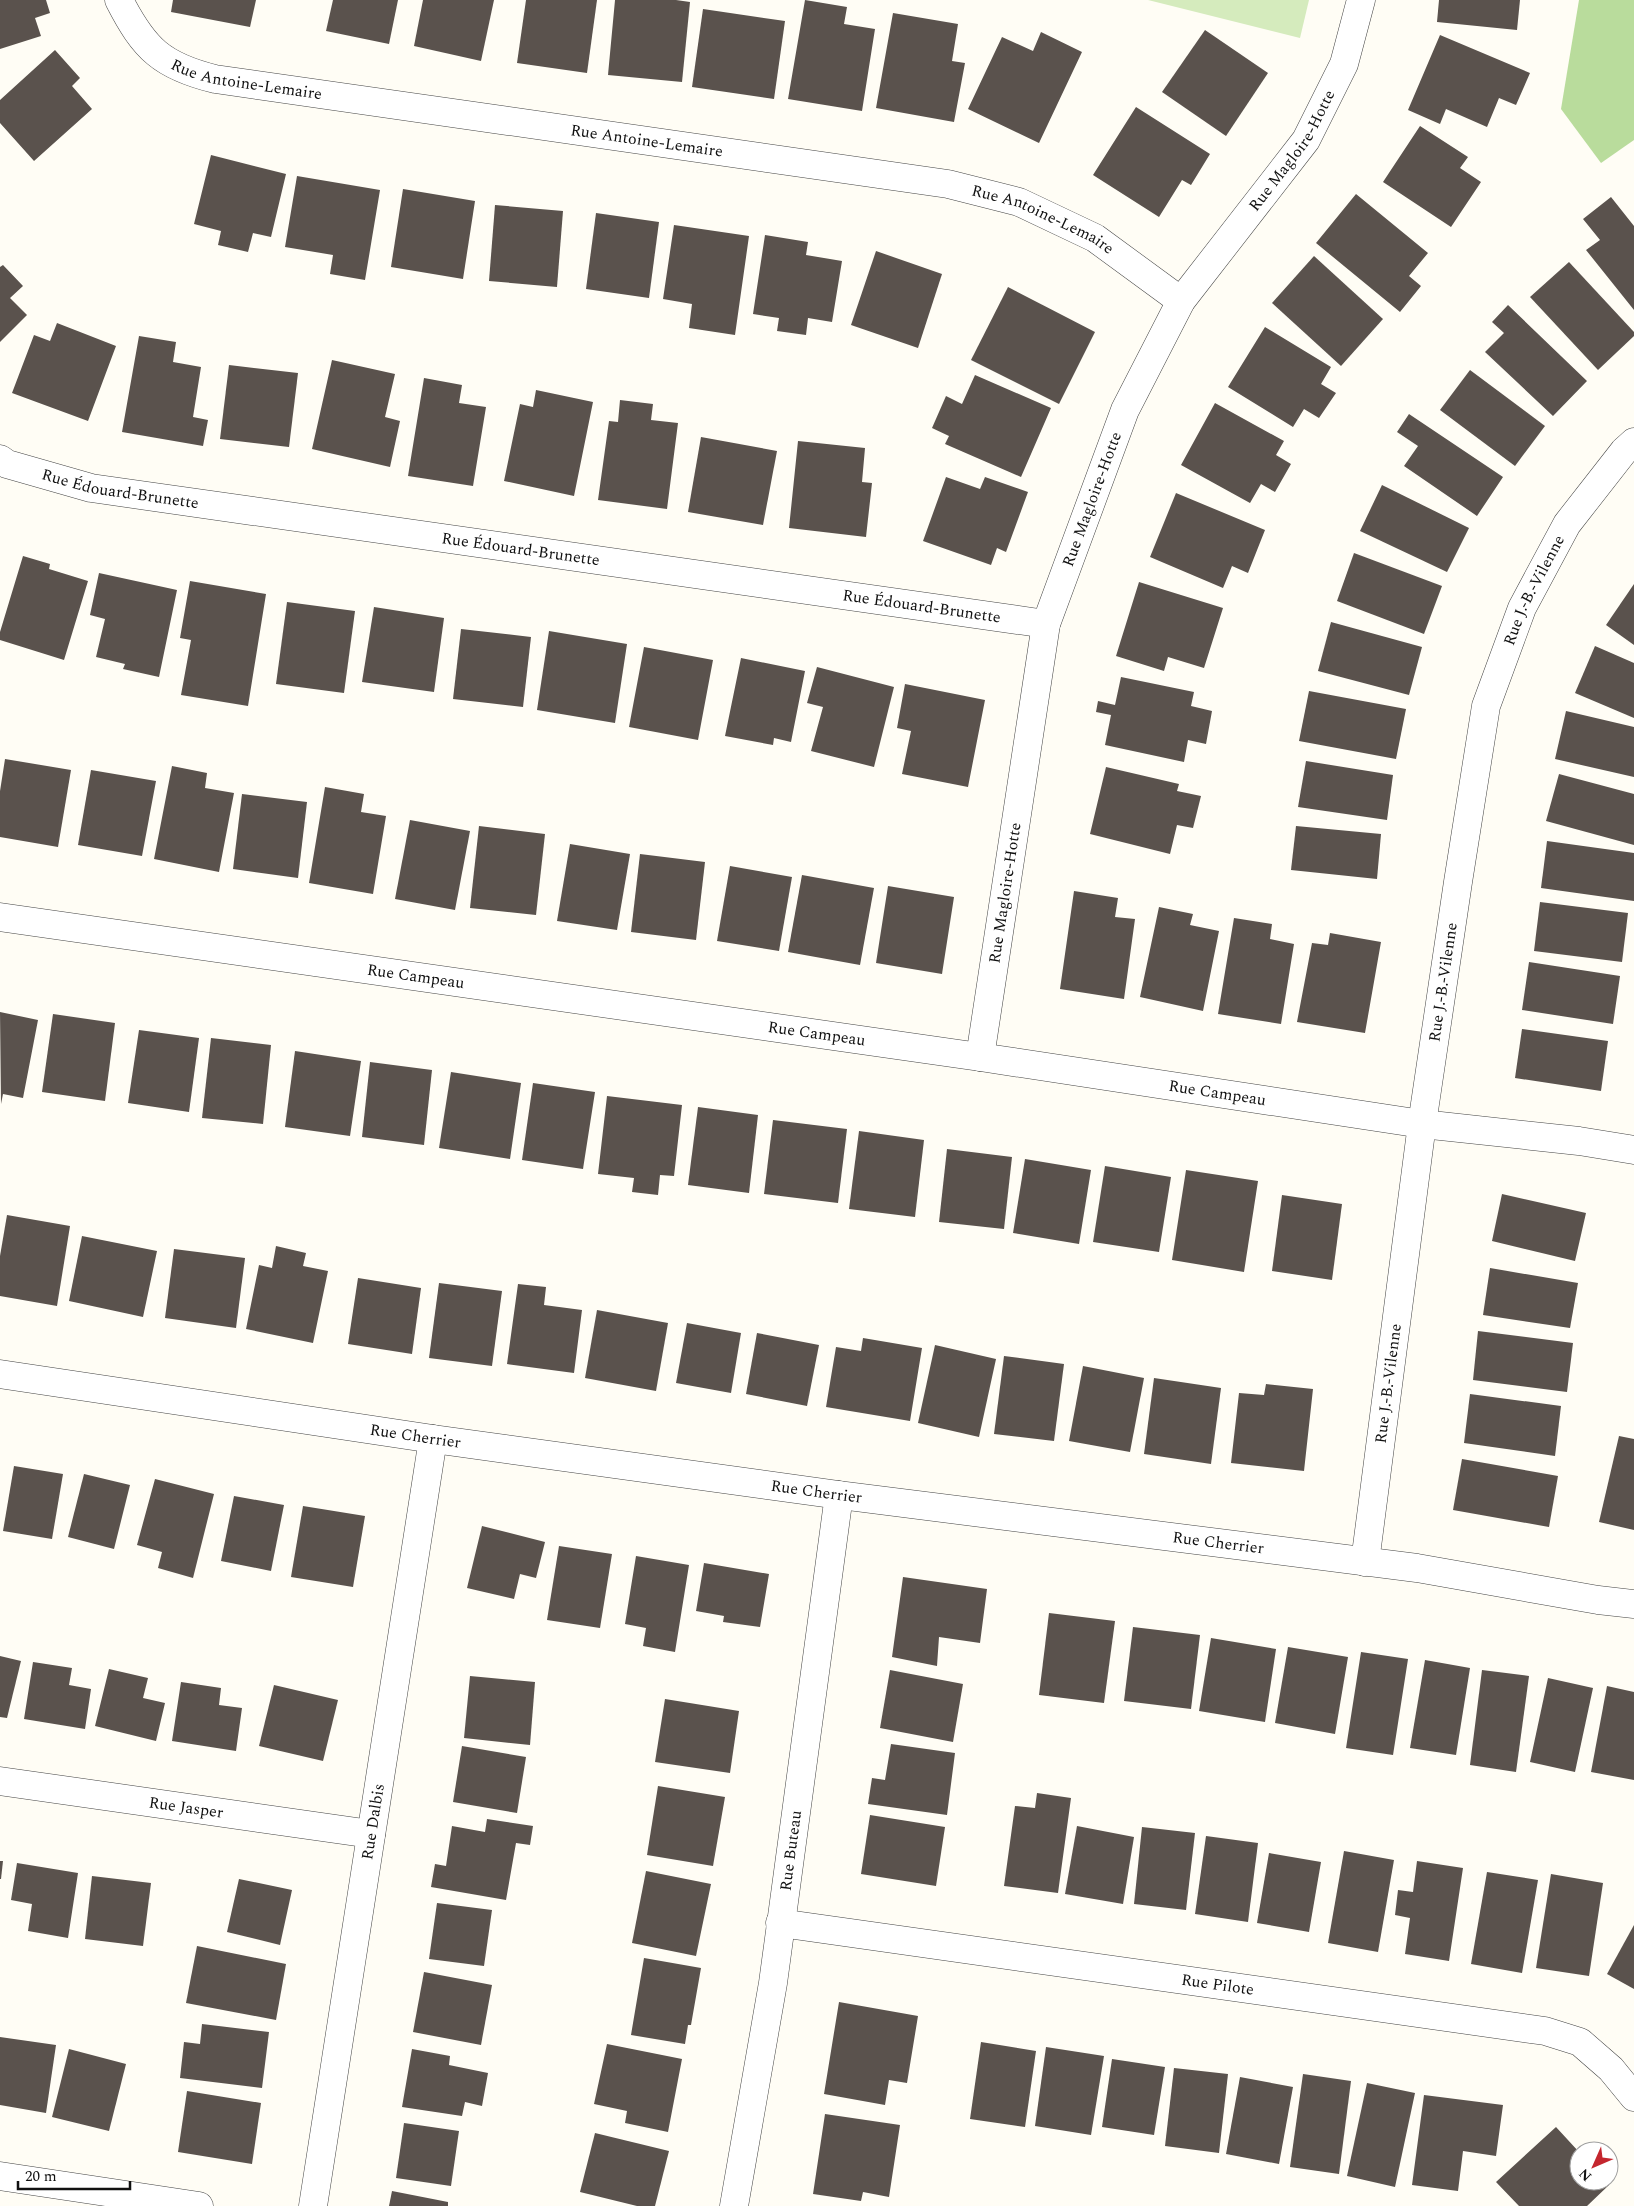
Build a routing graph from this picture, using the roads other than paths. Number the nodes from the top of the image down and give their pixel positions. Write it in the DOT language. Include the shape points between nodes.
graph roads {
  1 [pos="119,0"];
  2 [pos="1361,0"];
  3 [pos="1181,300"];
  4 [pos="1634,442"];
  5 [pos="0,460"];
  6 [pos="1046,624"];
  7 [pos="0,918"];
  8 [pos="980,1057"];
  9 [pos="1422,1124"];
  10 [pos="1634,1150"];
  11 [pos="0,1374"];
  12 [pos="433,1439"];
  13 [pos="839,1494"];
  14 [pos="1365,1562"];
  15 [pos="1634,1604"];
  16 [pos="0,1781"];
  17 [pos="371,1834"];
  18 [pos="780,1923"];
  19 [pos="1634,2097"];
  20 [pos="0,2176"];
  21 [pos="199,2206"];
  22 [pos="313,2206"];
  23 [pos="734,2206"];
  1 -- 3 [label="street, Rue Antoine-Lemaire" via="148,45 168,63 191,73 948,184 1019,202 1095,238"];
  2 -- 3 [label="street, Rue Magloire-Hotte" via="1344,64 1306,140"];
  3 -- 6 [label="street, Rue Magloire-Hotte" via="1125,410"];
  4 -- 9 [label="street, Rue J.-B.-Vilenne" via="1567,524 1522,608 1486,706"];
  5 -- 6 [label="street, Rue Édouard-Brunette" via="91,488"];
  6 -- 8 [label="street, Rue Magloire-Hotte"];
  7 -- 8 [label="street, Rue Campeau"];
  8 -- 9 [label="street, Rue Campeau"];
  9 -- 10 [label="street, Rue Campeau"];
  9 -- 14 [label="street, Rue J.-B.-Vilenne"];
  11 -- 12 [label="street, Rue Cherrier"];
  12 -- 13 [label="street, Rue Cherrier"];
  12 -- 17 [label="street, Rue Dalbis"];
  13 -- 14 [label="street, Rue Cherrier"];
  13 -- 18 [label="street, Rue Buteau"];
  14 -- 15 [label="street, Rue Cherrier"];
  16 -- 17 [label="street, Rue Jasper"];
  17 -- 22 [label="street, Rue Dalbis"];
  18 -- 19 [label="street, Rue Pilote" via="1545,2032 1580,2042 1611,2069"];
  18 -- 23 [label="street, Rue Buteau"];
  20 -- 21 [label="street"];
}
